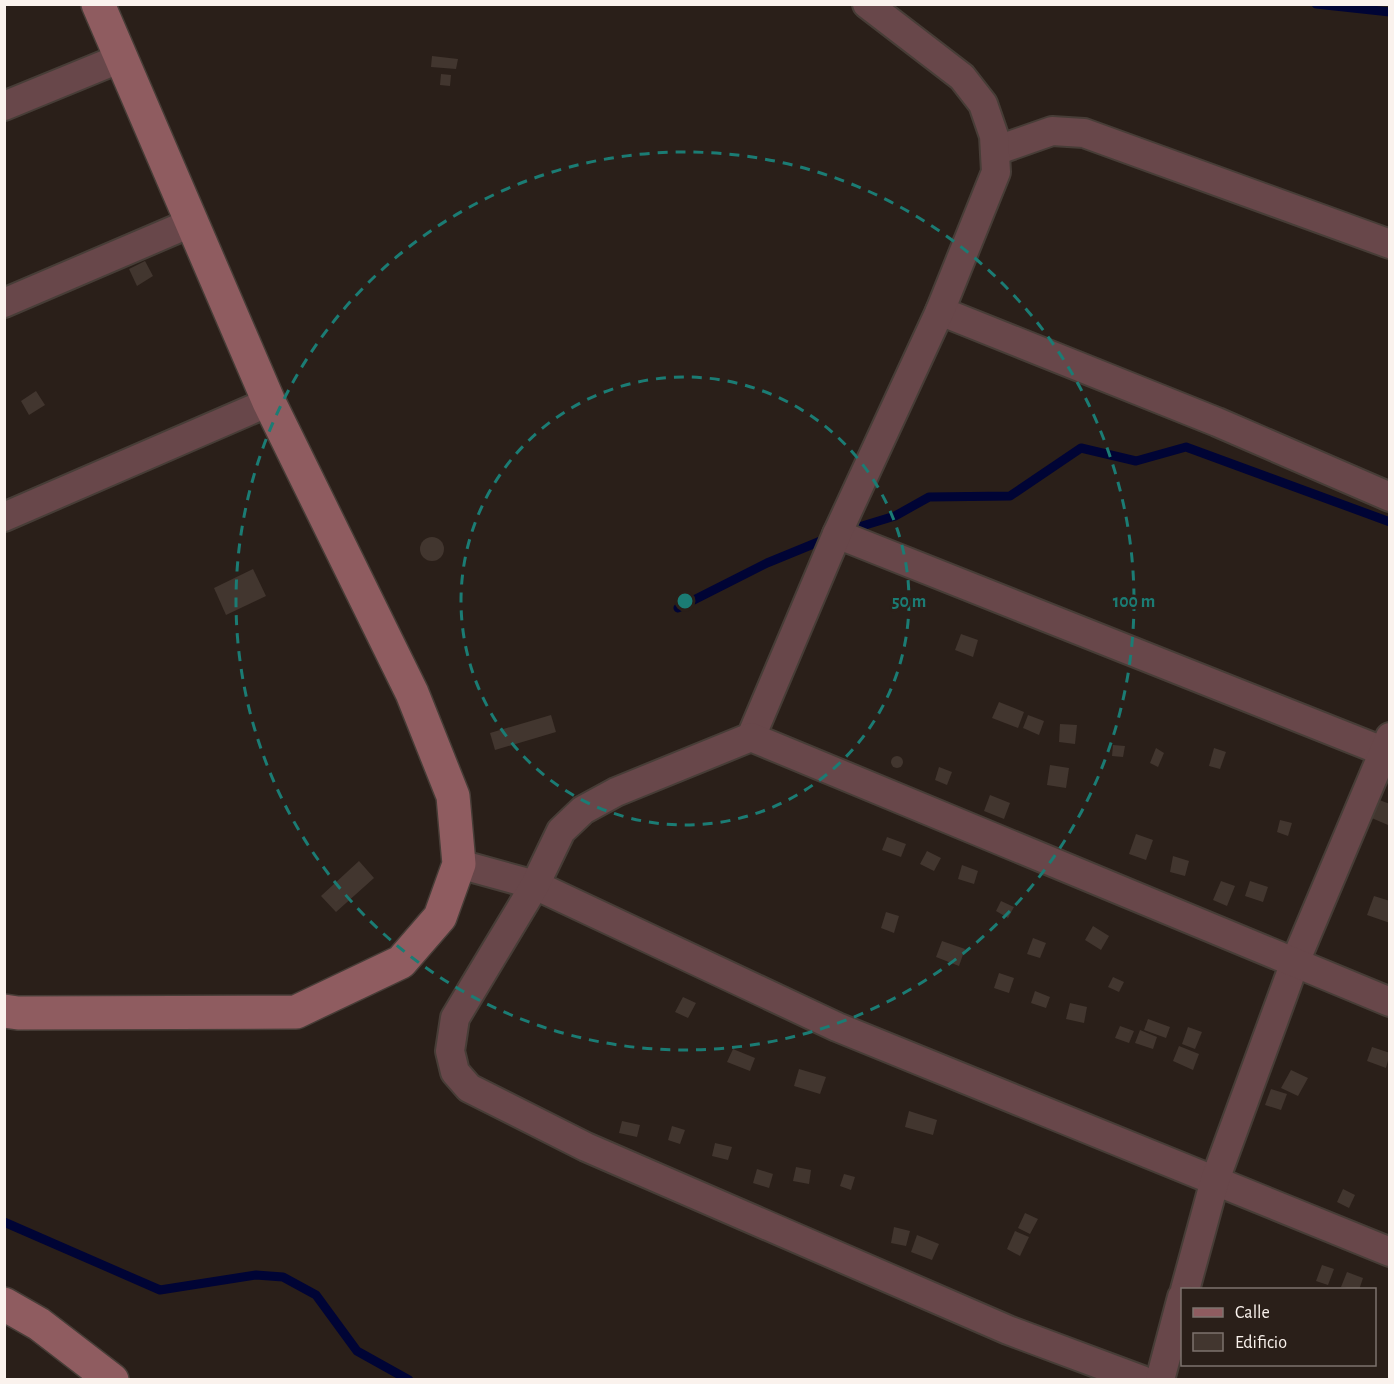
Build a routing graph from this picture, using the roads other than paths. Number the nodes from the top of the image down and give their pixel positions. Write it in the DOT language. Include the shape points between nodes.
graph roads {
  1 [pos="98,4"];
  2 [pos="867,4"];
  3 [pos="121,58"];
  4 [pos="4,106"];
  5 [pos="995,151"];
  6 [pos="193,222"];
  7 [pos="1389,244"];
  8 [pos="4,303"];
  9 [pos="940,310"];
  10 [pos="269,402"];
  11 [pos="1389,497"];
  12 [pos="4,517"];
  13 [pos="837,534"];
  14 [pos="751,737"];
  15 [pos="1387,747"];
  16 [pos="459,864"];
  17 [pos="535,885"];
  18 [pos="1295,962"];
  19 [pos="1389,1002"];
  20 [pos="4,1011"];
  21 [pos="1215,1180"];
  22 [pos="1389,1252"];
  23 [pos="1186,1288"];
  24 [pos="1181,1301"];
  25 [pos="4,1304"];
  26 [pos="112,1380"];
  27 [pos="1142,1380"];
  28 [pos="1160,1380"];
  1 -- 3 [label="main road"];
  2 -- 5 [label="street" via="962,77 983,104"];
  3 -- 4 [label="street"];
  3 -- 6 [label="main road"];
  5 -- 7 [label="street" via="1052,130 1084,133"];
  5 -- 9 [label="street" via="996,172"];
  6 -- 8 [label="street"];
  6 -- 10 [label="main road"];
  9 -- 11 [label="street" via="1217,422"];
  9 -- 13 [label="street"];
  10 -- 12 [label="street"];
  10 -- 16 [label="main road" via="412,693 453,796"];
  13 -- 14 [label="street"];
  13 -- 15 [label="street"];
  14 -- 17 [label="street" via="616,792 583,810 561,831"];
  14 -- 18 [label="street"];
  15 -- 18 [label="street"];
  16 -- 17 [label="street"];
  16 -- 20 [label="main road" via="440,917 401,962 296,1012"];
  17 -- 21 [label="street" via="837,1027"];
  17 -- 27 [label="street" via="455,1018 450,1051 455,1072 469,1088 586,1147 987,1321"];
  18 -- 19 [label="street"];
  18 -- 21 [label="street"];
  21 -- 22 [label="street"];
  21 -- 23 [label="street"];
  24 -- 28 [label="street"];
  25 -- 26 [label="main road" via="39,1324"];
}
